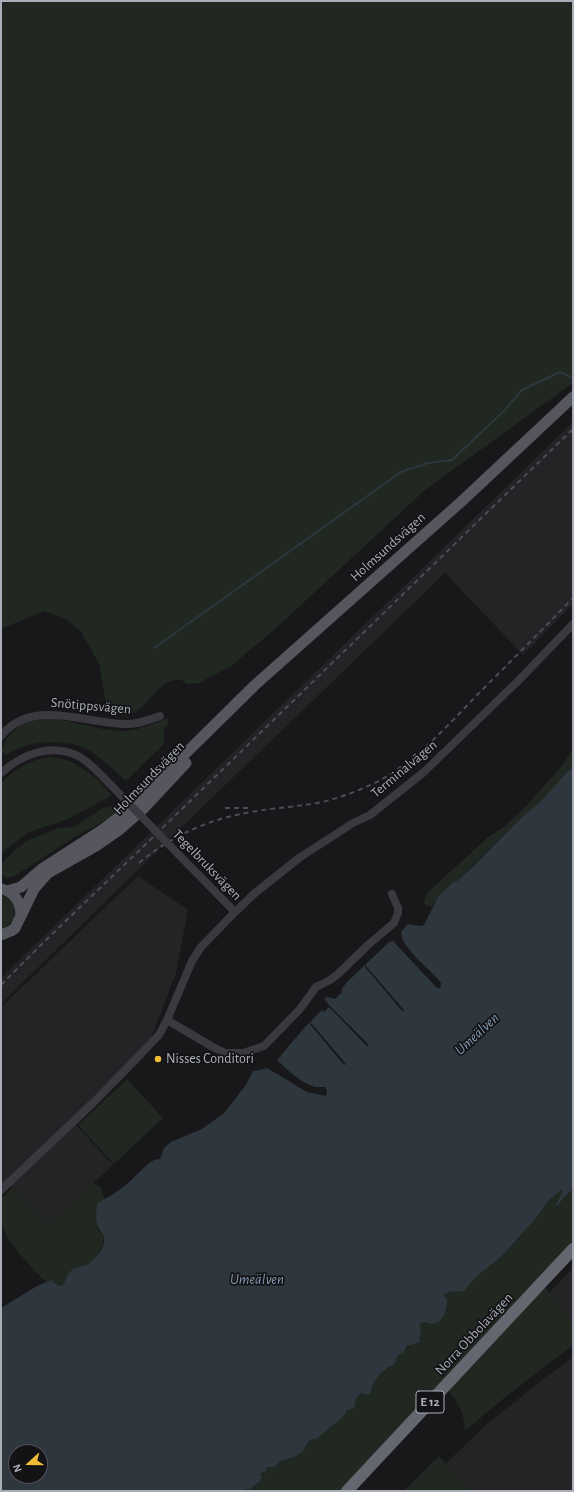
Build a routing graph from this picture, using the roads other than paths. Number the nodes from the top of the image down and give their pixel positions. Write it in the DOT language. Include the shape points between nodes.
graph roads {
  1 [pos="573,397"];
  2 [pos="573,624"];
  3 [pos="160,716"];
  4 [pos="222,717"];
  5 [pos="1,736"];
  6 [pos="1,772"];
  7 [pos="4,890"];
  8 [pos="392,894"];
  9 [pos="235,912"];
  10 [pos="21,914"];
  11 [pos="1,935"];
  12 [pos="167,1020"];
  13 [pos="1,1190"];
  14 [pos="573,1249"];
  15 [pos="347,1491"];
  1 -- 4 [label="main road, Holmsundsvägen" via="462,501"];
  2 -- 9 [label="street, Terminalvägen" via="424,772 379,808 299,858"];
  3 -- 5 [label="street, Snötippsvägen" via="140,723 125,724 34,716 8,728"];
  4 -- 7 [label="main road, Holmsundsvägen" via="136,804 102,830 43,868 21,887"];
  4 -- 10 [label="main road, Holmsundsvägen" via="184,765 144,808 96,846 48,873 34,889"];
  6 -- 9 [label="street, Tegelbruksvägen, bridge" via="28,754 52,750 78,756 93,767"];
  7 -- 10 [label="main road, Holmsundsvägen" via="18,900"];
  8 -- 12 [label="street" via="398,908 394,923 338,974 316,987 300,1009 264,1046 243,1053 225,1053"];
  9 -- 12 [label="street, Tegelbruksvägen" via="201,947 192,961"];
  10 -- 11 [label="main road, Holmsundsvägen" via="15,928"];
  12 -- 13 [label="street, Tegelbruksvägen" via="159,1035 144,1052"];
  14 -- 15 [label="highway, Norra Obbolavägen / E 12"];
}
